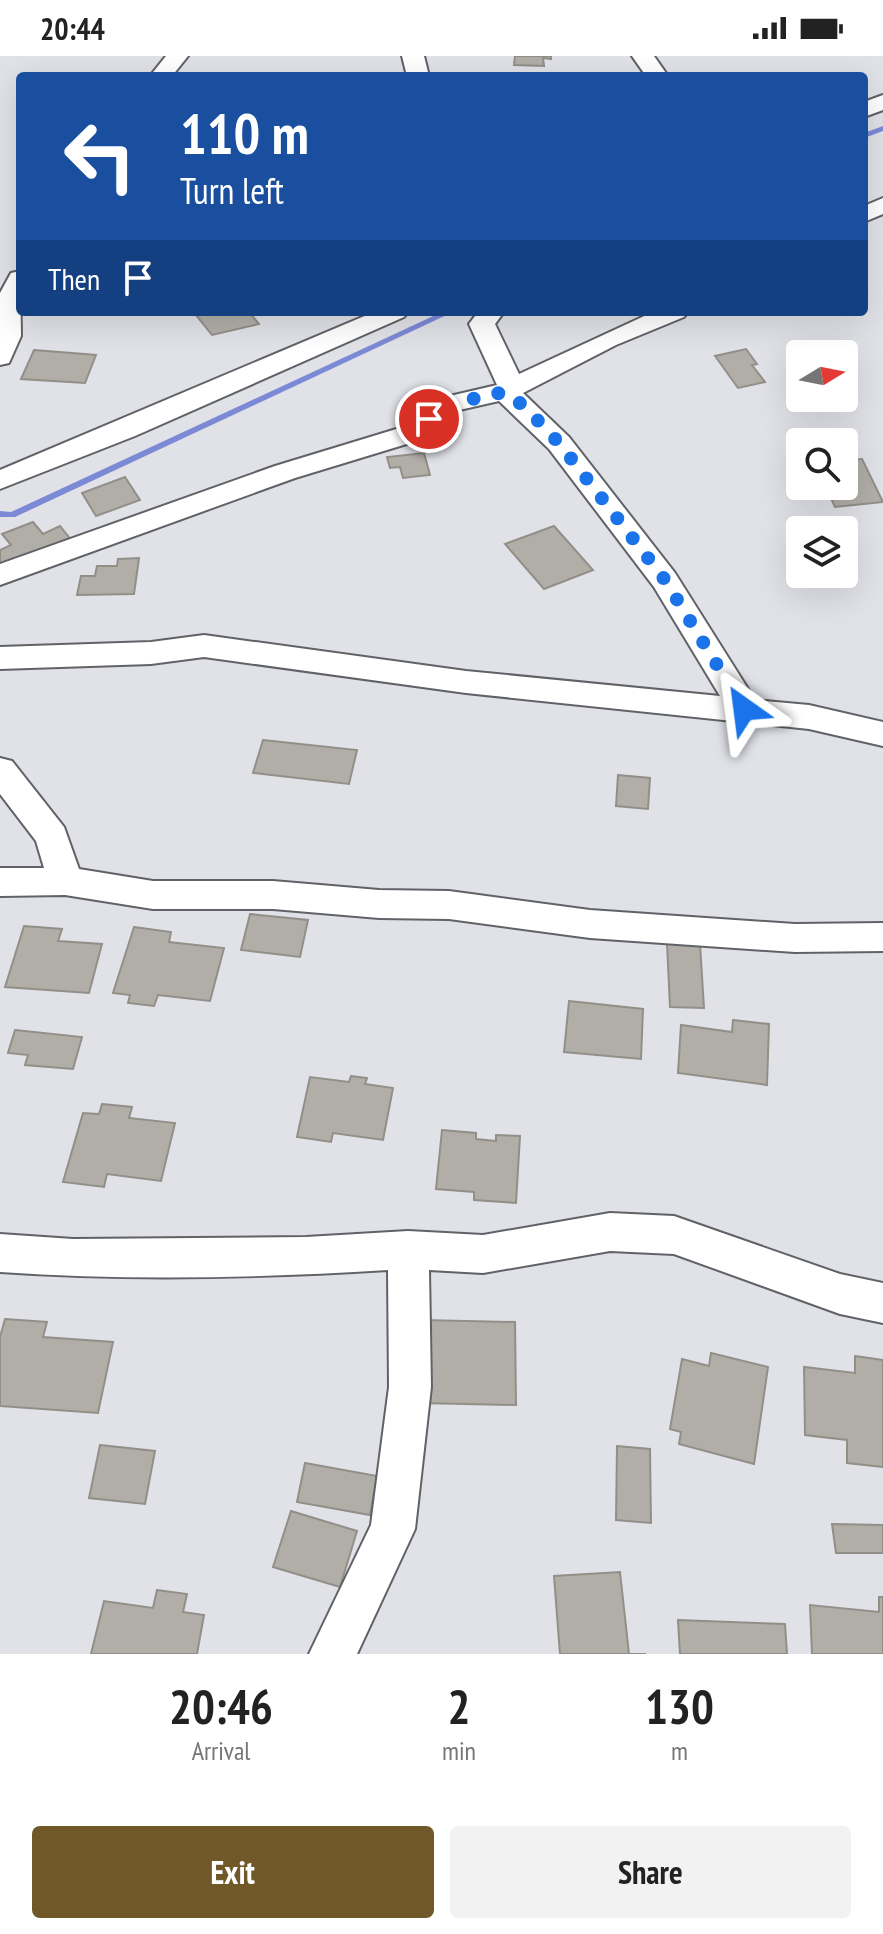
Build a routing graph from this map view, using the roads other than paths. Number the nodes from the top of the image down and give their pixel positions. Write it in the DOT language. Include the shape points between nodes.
graph roads {
  1 [pos="177,56"];
  2 [pos="164,72"];
  3 [pos="16,284"];
  4 [pos="386,316"];
  5 [pos="488,316"];
  6 [pos="665,316"];
  7 [pos="0,357"];
  8 [pos="508,390"];
  9 [pos="0,480"];
  10 [pos="0,575"];
  11 [pos="0,658"];
  12 [pos="744,709"];
  13 [pos="883,734"];
  14 [pos="0,770"];
  15 [pos="65,881"];
  16 [pos="0,882"];
  17 [pos="883,937"];
  18 [pos="408,1250"];
  19 [pos="0,1253"];
  20 [pos="883,1303"];
  21 [pos="332,1654"];
  1 -- 2 [label="street"];
  3 -- 7 [label="street" via="11,292 9,343"];
  4 -- 9 [label="street"];
  5 -- 8 [label="street" via="482,324"];
  6 -- 8 [label="street"];
  8 -- 10 [label="street" via="446,405 413,433 285,472"];
  8 -- 12 [label="street" via="559,443 665,580"];
  11 -- 12 [label="street" via="204,646 466,682"];
  12 -- 13 [label="street"];
  14 -- 15 [label="street" via="52,836"];
  15 -- 16 [label="street"];
  15 -- 17 [label="street" via="153,895 273,895 449,905 590,924 795,938"];
  18 -- 19 [label="street" via="104,1258"];
  18 -- 20 [label="street" via="483,1254 610,1232 674,1235 840,1294"];
  18 -- 21 [label="street" via="410,1387 393,1529"];
}
